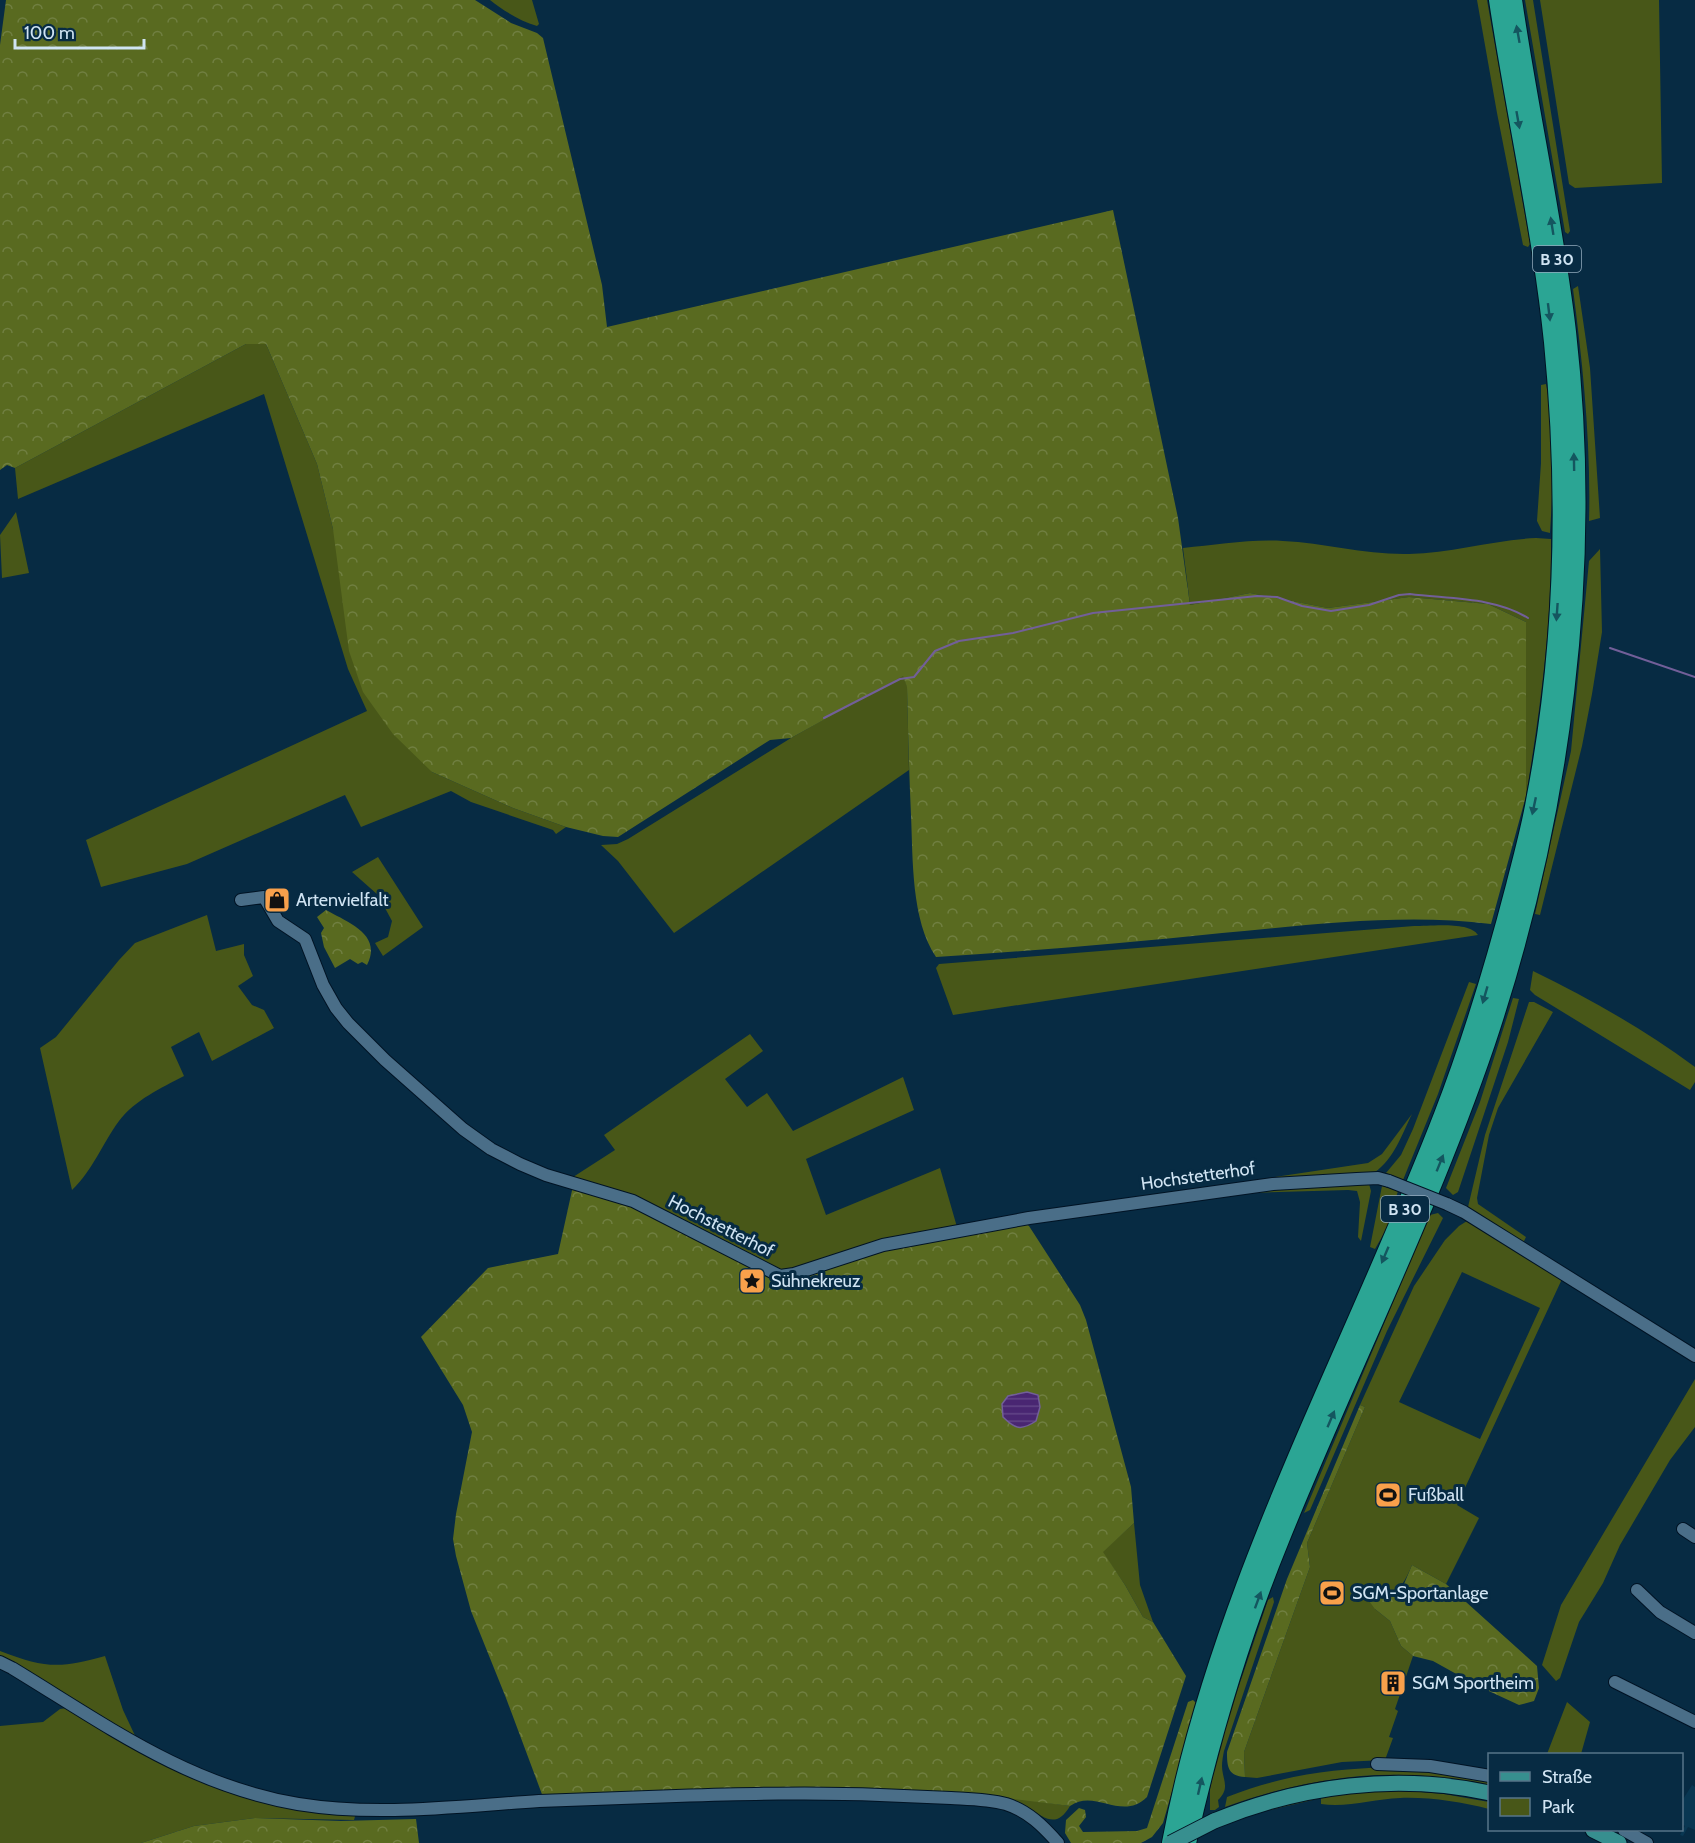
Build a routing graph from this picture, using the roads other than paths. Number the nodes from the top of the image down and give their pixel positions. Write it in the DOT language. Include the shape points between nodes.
graph roads {
  1 [pos="1498,0"];
  2 [pos="1512,0"];
  3 [pos="1568,520"];
  4 [pos="1568,554"];
  5 [pos="241,900"];
  6 [pos="1695,1356"];
  7 [pos="1683,1529"];
  8 [pos="1695,1537"];
  9 [pos="1637,1590"];
  10 [pos="1695,1633"];
  11 [pos="0,1662"];
  12 [pos="1615,1682"];
  13 [pos="1695,1722"];
  14 [pos="1377,1764"];
  15 [pos="1488,1776"];
  16 [pos="1488,1793"];
  17 [pos="1595,1831"];
  18 [pos="1625,1831"];
  19 [pos="1058,1843"];
  20 [pos="1171,1843"];
  21 [pos="1187,1843"];
  22 [pos="1618,1843"];
  23 [pos="1647,1843"];
  1 -- 3 [label="highway, B 30, one-way" via="1542,260"];
  3 -- 2 [label="highway, B 30, one-way" via="1574,411 1567,334"];
  3 -- 4 [label="highway, B 30"];
  4 -- 20 [label="highway, B 30, one-way" via="1535,803 1480,1013 1413,1190 1264,1538 1212,1680"];
  21 -- 4 [label="highway, B 30, one-way" via="1228,1684 1278,1544 1458,1119 1508,971 1549,804 1561,729 1568,660"];
  5 -- 6 [label="street, Hochstetterhof, bridge" via="264,897 278,921 304,939 323,985 348,1023 439,1108 491,1149 546,1175 633,1201 780,1276 883,1245 1029,1218 1273,1184 1384,1180 1464,1212"];
  7 -- 8 [label="street"];
  9 -- 10 [label="street" via="1660,1612"];
  11 -- 19 [label="street" via="117,1734 181,1768 253,1794 299,1804 397,1810 771,1793 863,1794 1003,1804 1019,1809"];
  12 -- 13 [label="street"];
  14 -- 15 [label="street" via="1430,1766"];
  16 -- 20 [label="main road, bridge" via="1414,1784 1336,1787 1269,1801 1214,1821"];
  17 -- 22 [label="main road"];
  18 -- 23 [label="street"];
}
